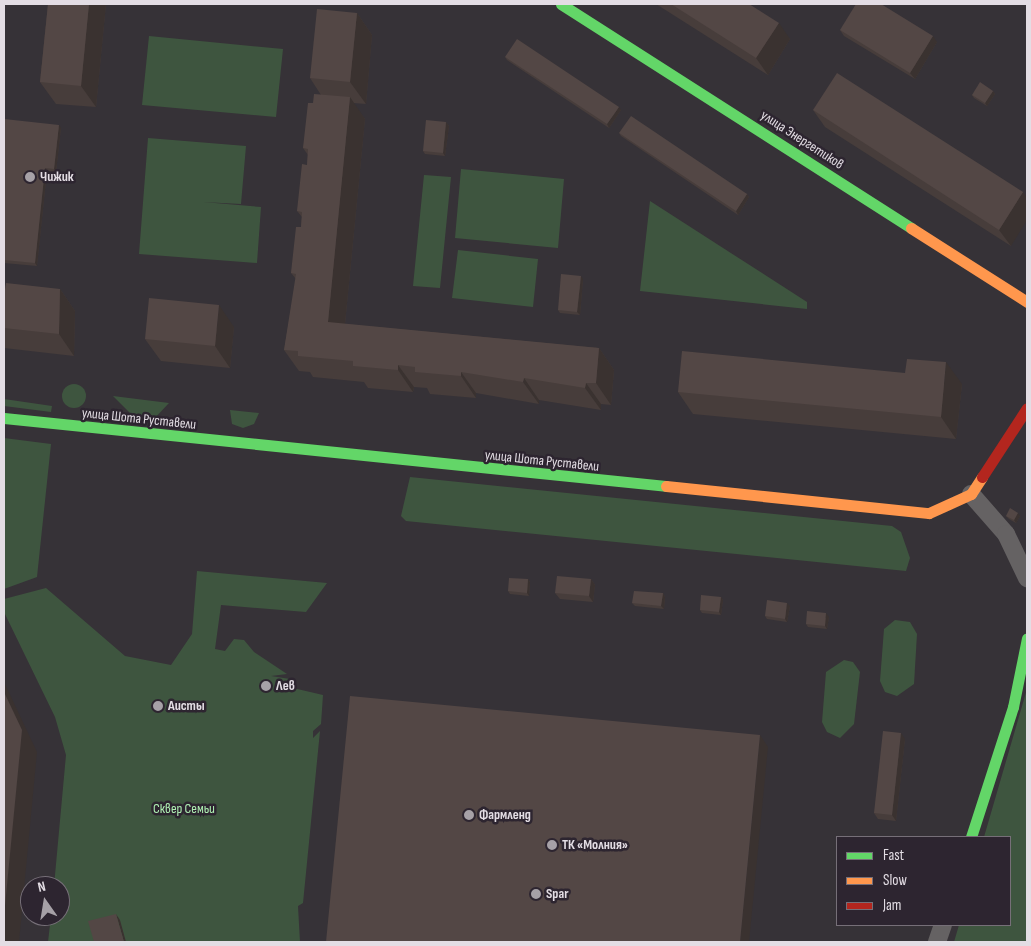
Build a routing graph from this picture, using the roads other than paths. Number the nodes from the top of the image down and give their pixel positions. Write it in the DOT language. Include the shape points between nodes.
graph roads {
  1 [pos="561,4"];
  2 [pos="1027,302"];
  3 [pos="1027,408"];
  4 [pos="4,418"];
  5 [pos="971,494"];
  6 [pos="1027,578"];
  7 [pos="1027,638"];
  8 [pos="971,836"];
  9 [pos="942,926"];
  10 [pos="937,942"];
  1 -- 2 [label="street, улица Энергетиков"];
  3 -- 5 [label="street"];
  4 -- 5 [label="street, улица Шота Руставели" via="903,513 929,513"];
  5 -- 6 [label="street" via="1006,534"];
  7 -- 8 [label="street" via="1013,707"];
  9 -- 10 [label="street"];
}
